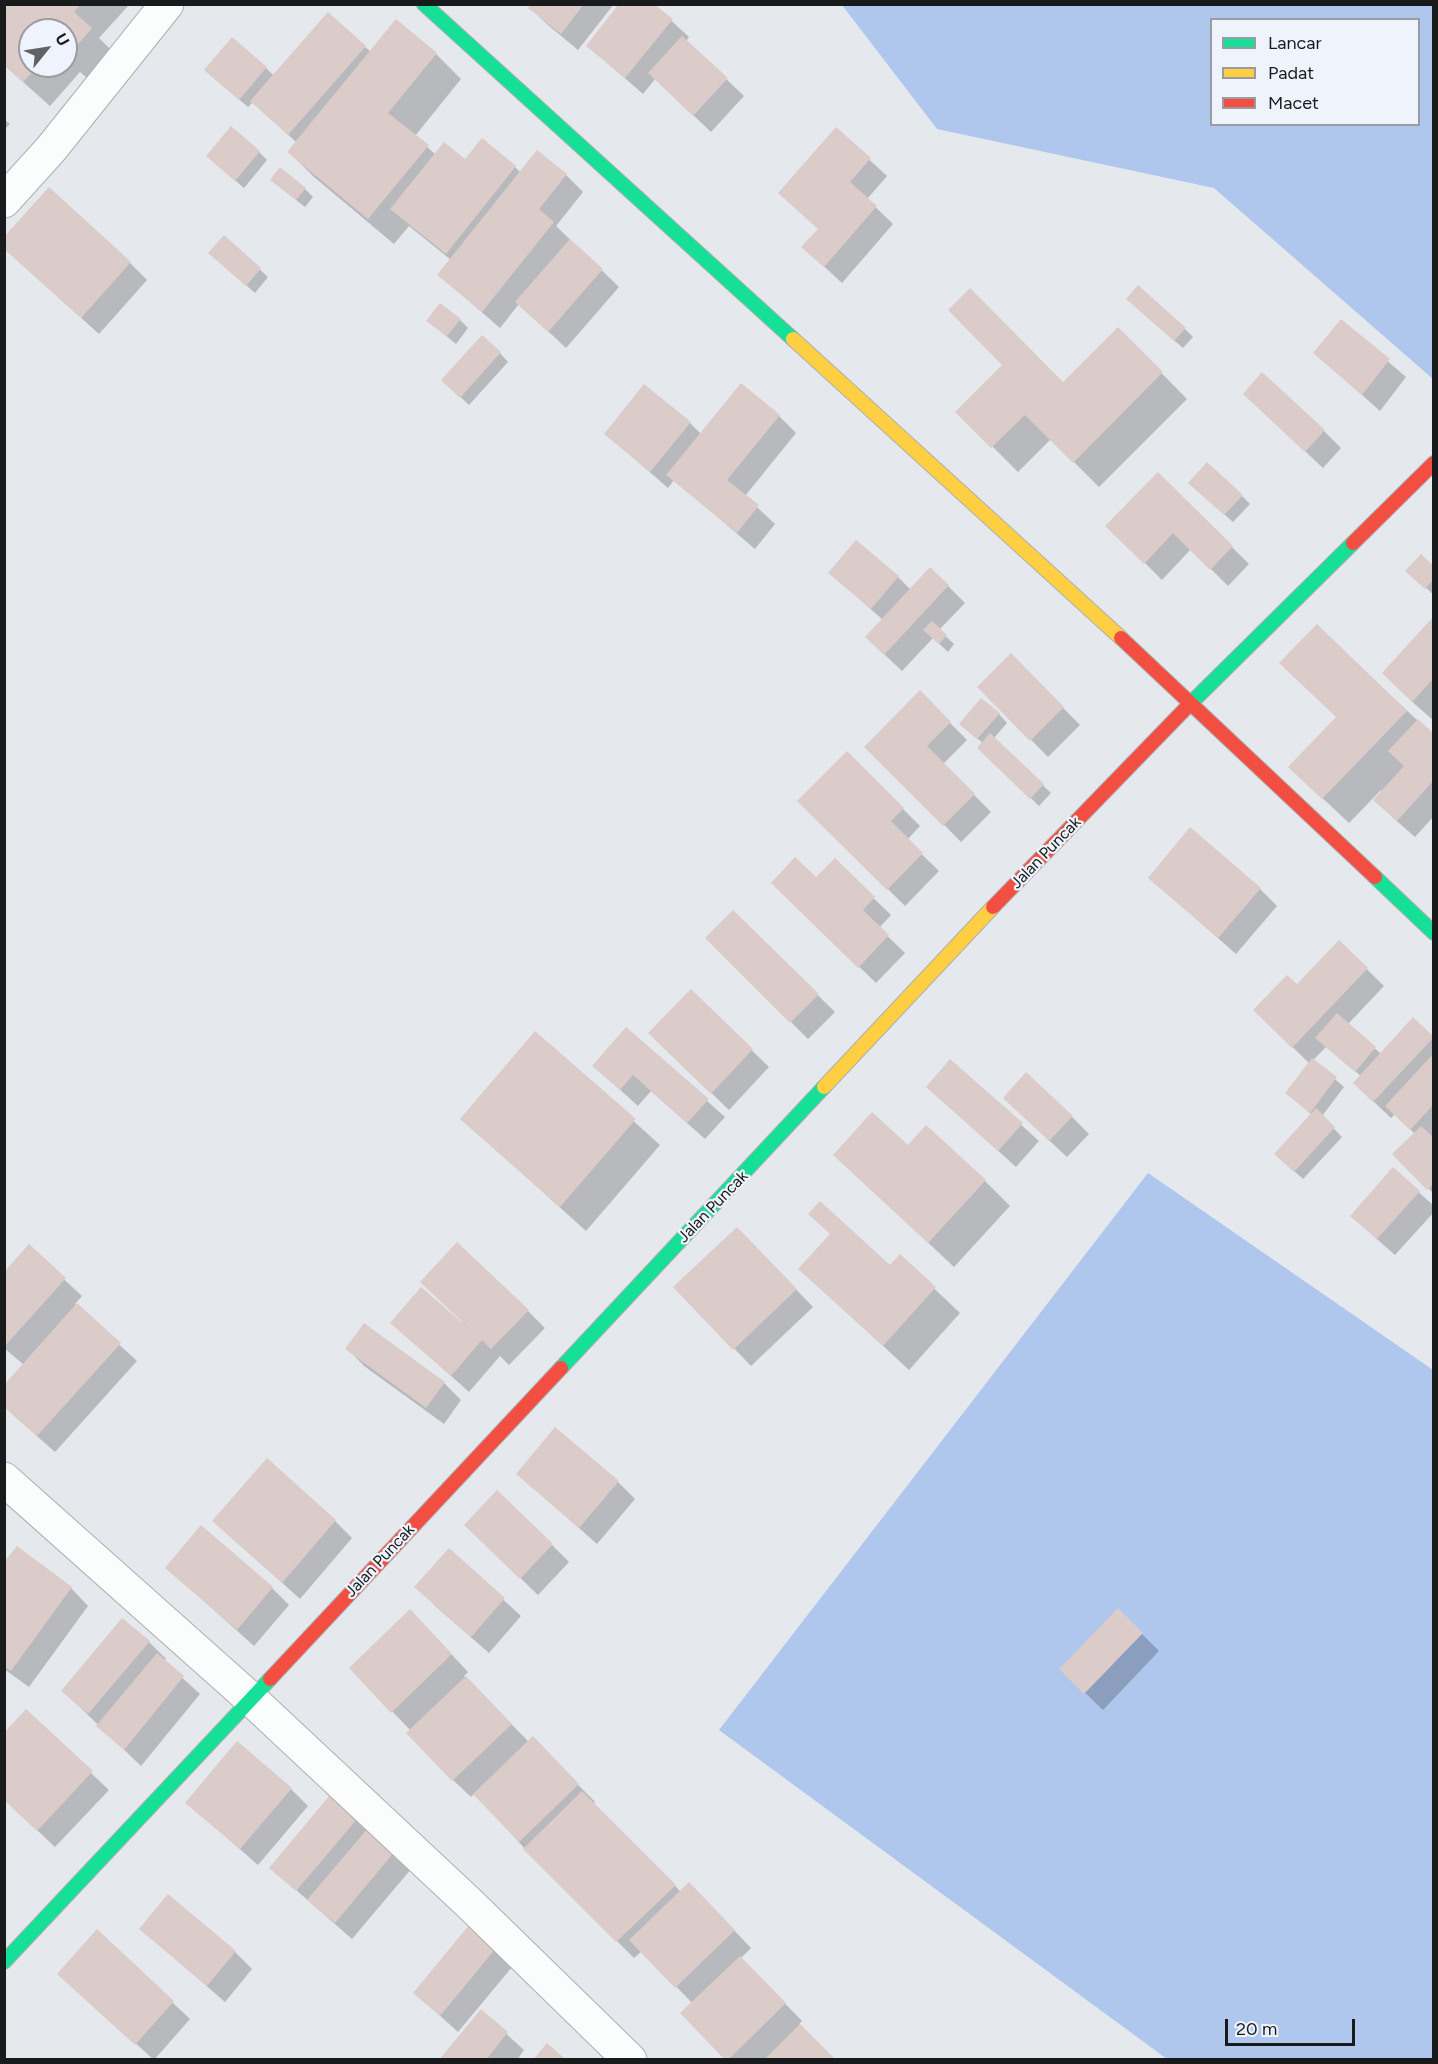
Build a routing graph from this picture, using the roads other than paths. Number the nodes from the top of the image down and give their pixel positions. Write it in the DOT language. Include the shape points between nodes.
graph roads {
  1 [pos="167,4"];
  2 [pos="424,4"];
  3 [pos="4,201"];
  4 [pos="1434,463"];
  5 [pos="1192,702"];
  6 [pos="1434,933"];
  7 [pos="4,1479"];
  8 [pos="252,1700"];
  9 [pos="4,1962"];
  10 [pos="630,2060"];
  1 -- 3 [label="street" via="51,149"];
  2 -- 5 [label="street"];
  4 -- 5 [label="street, Jalan Puncak"];
  5 -- 6 [label="street"];
  5 -- 8 [label="street, Jalan Puncak" via="988,911"];
  7 -- 8 [label="street"];
  8 -- 9 [label="street, Jalan Puncak"];
  8 -- 10 [label="street"];
}
